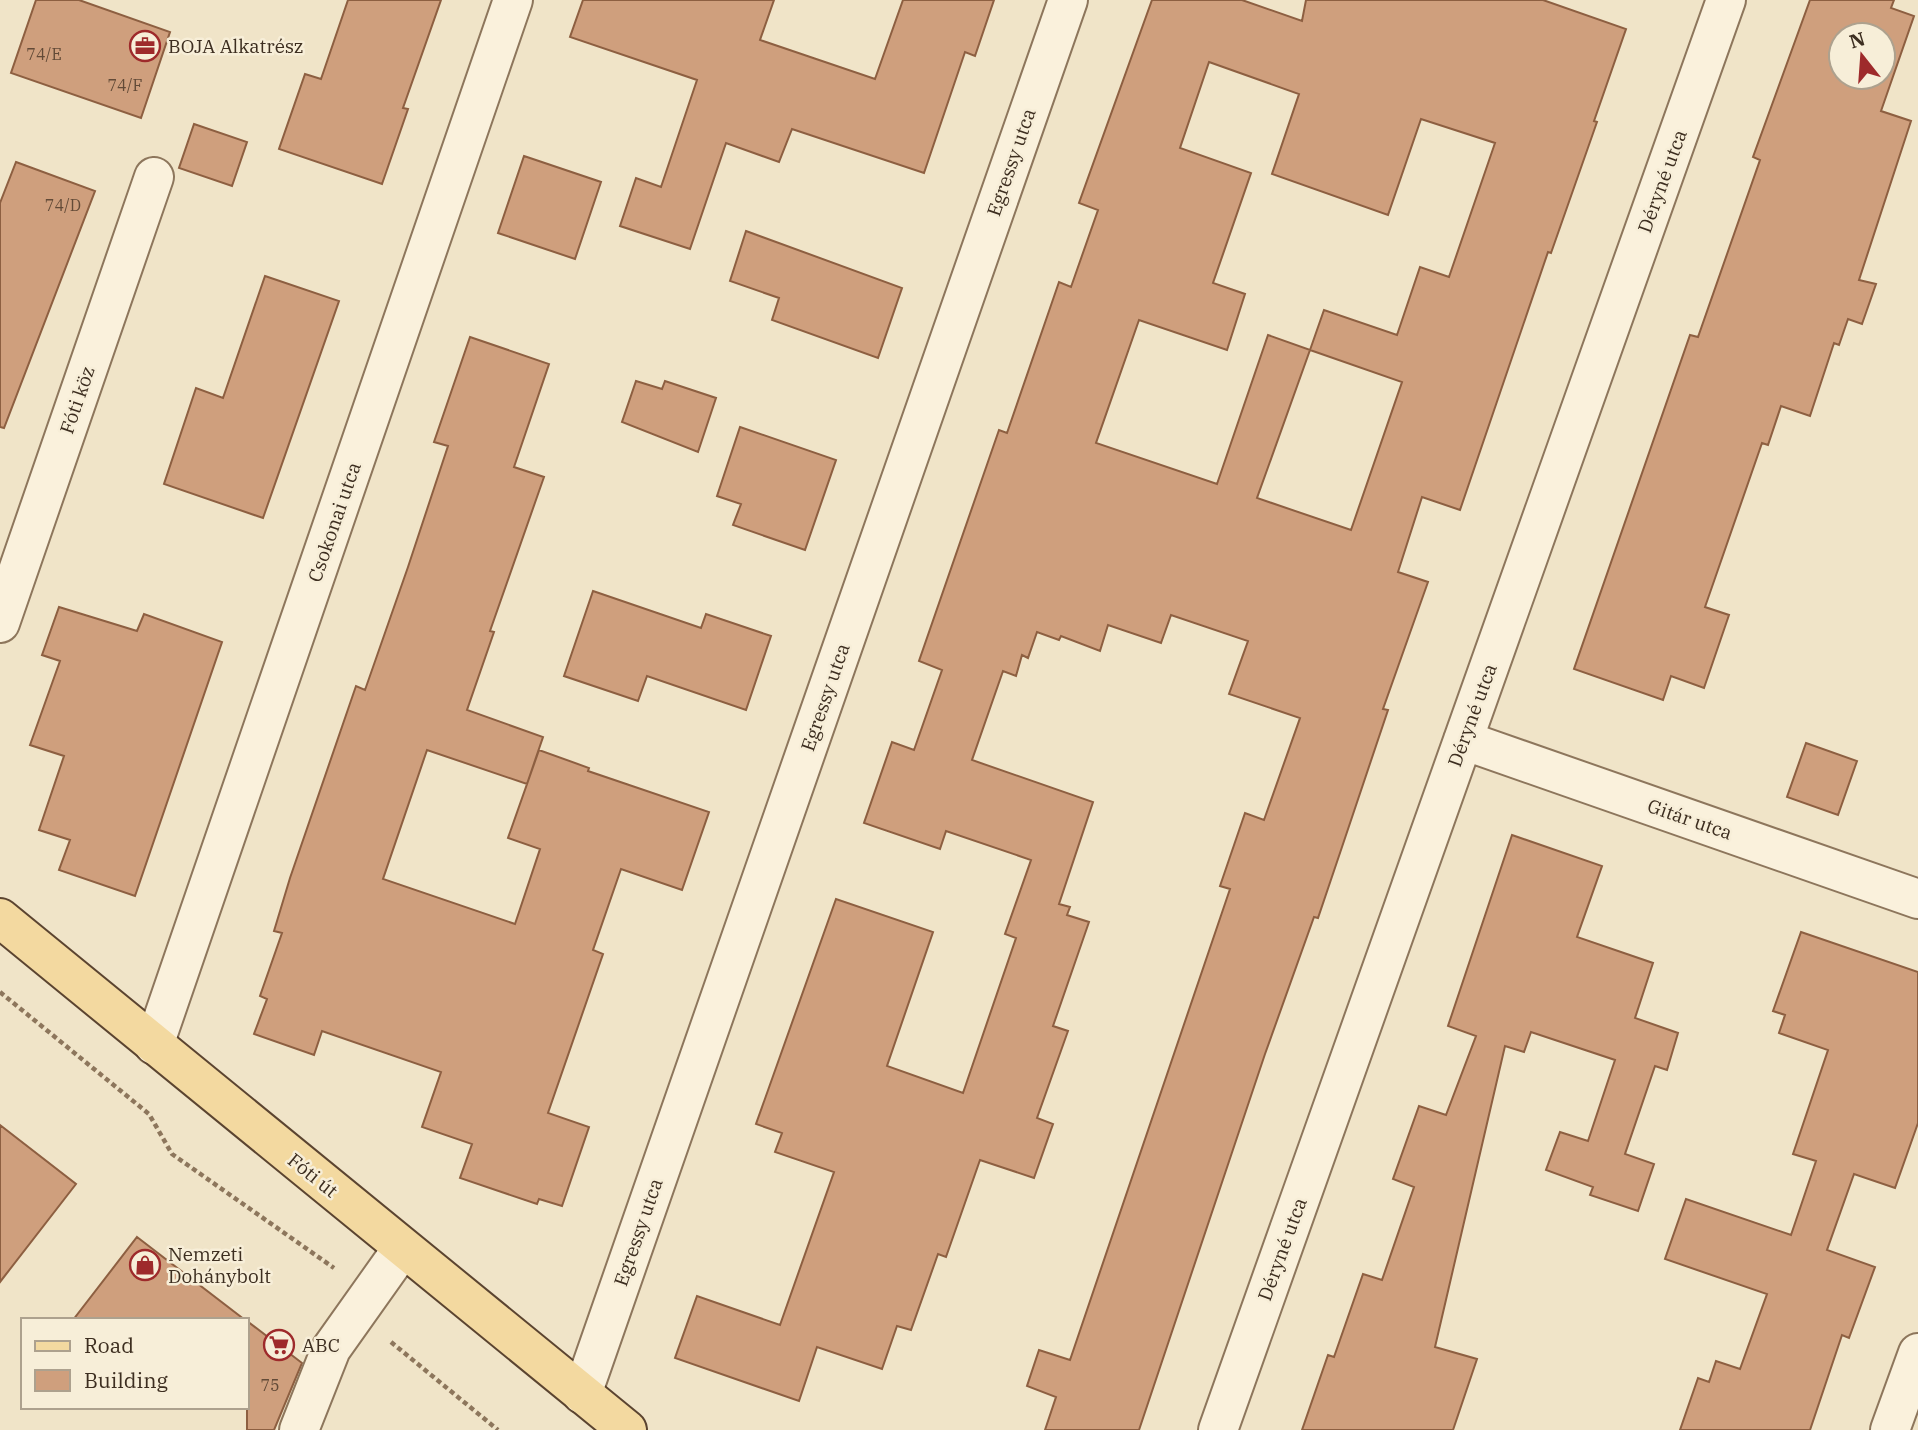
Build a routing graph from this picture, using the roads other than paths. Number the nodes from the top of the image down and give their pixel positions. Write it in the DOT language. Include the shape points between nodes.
graph roads {
  1 [pos="513,0"];
  2 [pos="1068,0"];
  3 [pos="1726,0"];
  4 [pos="154,177"];
  5 [pos="0,623"];
  6 [pos="1463,740"];
  7 [pos="1918,899"];
  8 [pos="0,918"];
  9 [pos="154,1045"];
  10 [pos="402,1249"];
  11 [pos="1918,1353"];
  12 [pos="582,1394"];
  13 [pos="299,1430"];
  14 [pos="627,1430"];
  15 [pos="1218,1430"];
  16 [pos="1890,1430"];
  1 -- 9 [label="street, Csokonai utca"];
  2 -- 12 [label="street, Egressy utca"];
  3 -- 6 [label="street, Déryné utca"];
  4 -- 5 [label="street, Fóti köz"];
  6 -- 7 [label="street, Gitár utca"];
  6 -- 15 [label="street, Déryné utca"];
  8 -- 9 [label="main road, Fóti út"];
  9 -- 10 [label="main road, Fóti út"];
  10 -- 12 [label="main road, Fóti út"];
  10 -- 13 [label="street" via="331,1349"];
  11 -- 16 [label="street"];
  12 -- 14 [label="main road, Fóti út"];
}
